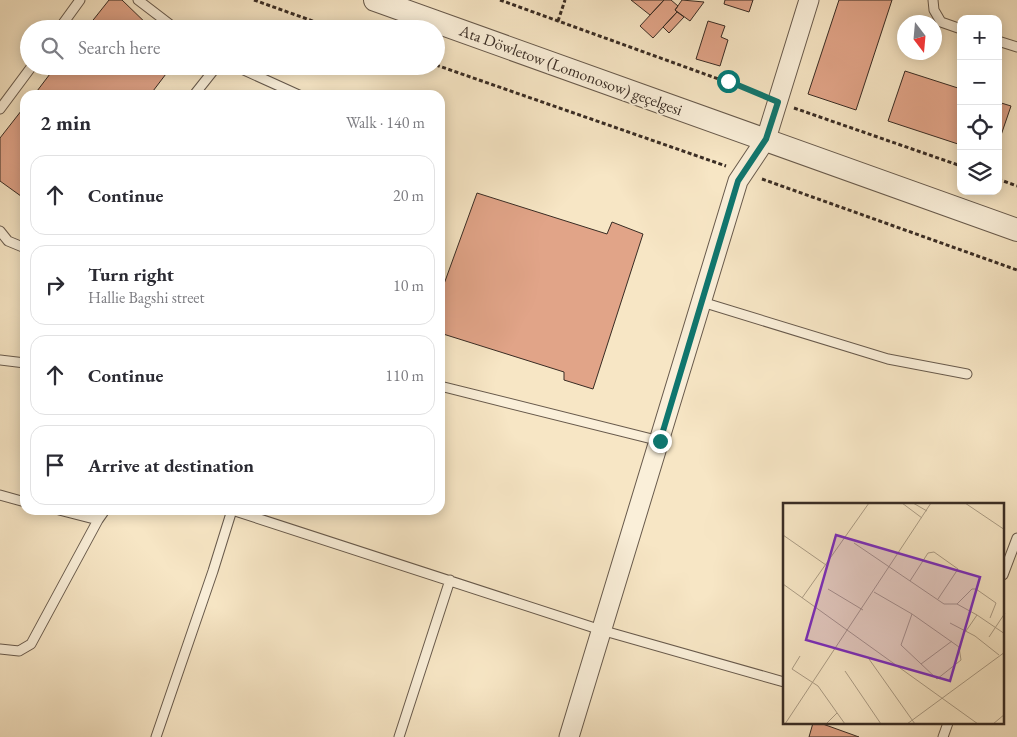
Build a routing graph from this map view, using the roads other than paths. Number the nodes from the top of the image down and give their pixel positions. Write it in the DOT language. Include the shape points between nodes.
graph roads {
  1 [pos="80,0"];
  2 [pos="138,0"];
  3 [pos="375,0"];
  4 [pos="809,0"];
  5 [pos="934,0"];
  6 [pos="66,20"];
  7 [pos="164,20"];
  8 [pos="431,20"];
  9 [pos="445,25"];
  10 [pos="957,28"];
  11 [pos="1002,42"];
  12 [pos="1017,47"];
  13 [pos="25,75"];
  14 [pos="209,75"];
  15 [pos="255,75"];
  16 [pos="198,90"];
  17 [pos="288,90"];
  18 [pos="0,110"];
  19 [pos="766,139"];
  20 [pos="1017,230"];
  21 [pos="0,231"];
  22 [pos="20,246"];
  23 [pos="702,302"];
  24 [pos="0,360"];
  25 [pos="20,362"];
  26 [pos="967,374"];
  27 [pos="445,387"];
  28 [pos="660,441"];
  29 [pos="0,495"];
  30 [pos="20,501"];
  31 [pos="78,515"];
  32 [pos="102,515"];
  33 [pos="230,515"];
  34 [pos="248,515"];
  35 [pos="98,520"];
  36 [pos="1017,538"];
  37 [pos="1004,572"];
  38 [pos="450,580"];
  39 [pos="601,630"];
  40 [pos="0,649"];
  41 [pos="783,682"];
  42 [pos="948,724"];
  43 [pos="156,737"];
  44 [pos="399,737"];
  45 [pos="569,737"];
  46 [pos="943,737"];
  1 -- 6 [label="lane"];
  2 -- 7 [label="lane"];
  3 -- 8 [label="street, Ata Döwletow (Lomonosow) geçelgesi"];
  4 -- 19 [label="street"];
  5 -- 10 [label="lane" via="934,10 942,22"];
  9 -- 19 [label="street, Ata Döwletow (Lomonosow) geçelgesi"];
  11 -- 12 [label="lane"];
  13 -- 18 [label="lane"];
  14 -- 16 [label="lane"];
  15 -- 17 [label="lane"];
  19 -- 20 [label="street, Ata Döwletow (Lomonosow) geçelgesi"];
  19 -- 23 [label="street" via="738,181"];
  21 -- 22 [label="lane" via="8,241"];
  23 -- 26 [label="lane" via="888,359"];
  23 -- 28 [label="street"];
  24 -- 25 [label="lane"];
  27 -- 28 [label="lane"];
  28 -- 39 [label="street"];
  29 -- 30 [label="lane"];
  31 -- 35 [label="lane"];
  32 -- 35 [label="lane"];
  33 -- 43 [label="lane"];
  34 -- 38 [label="lane"];
  35 -- 40 [label="lane" via="31,644 20,651"];
  36 -- 37 [label="lane"];
  38 -- 39 [label="lane"];
  38 -- 44 [label="lane"];
  39 -- 41 [label="lane"];
  39 -- 45 [label="street"];
  42 -- 46 [label="lane"];
}
